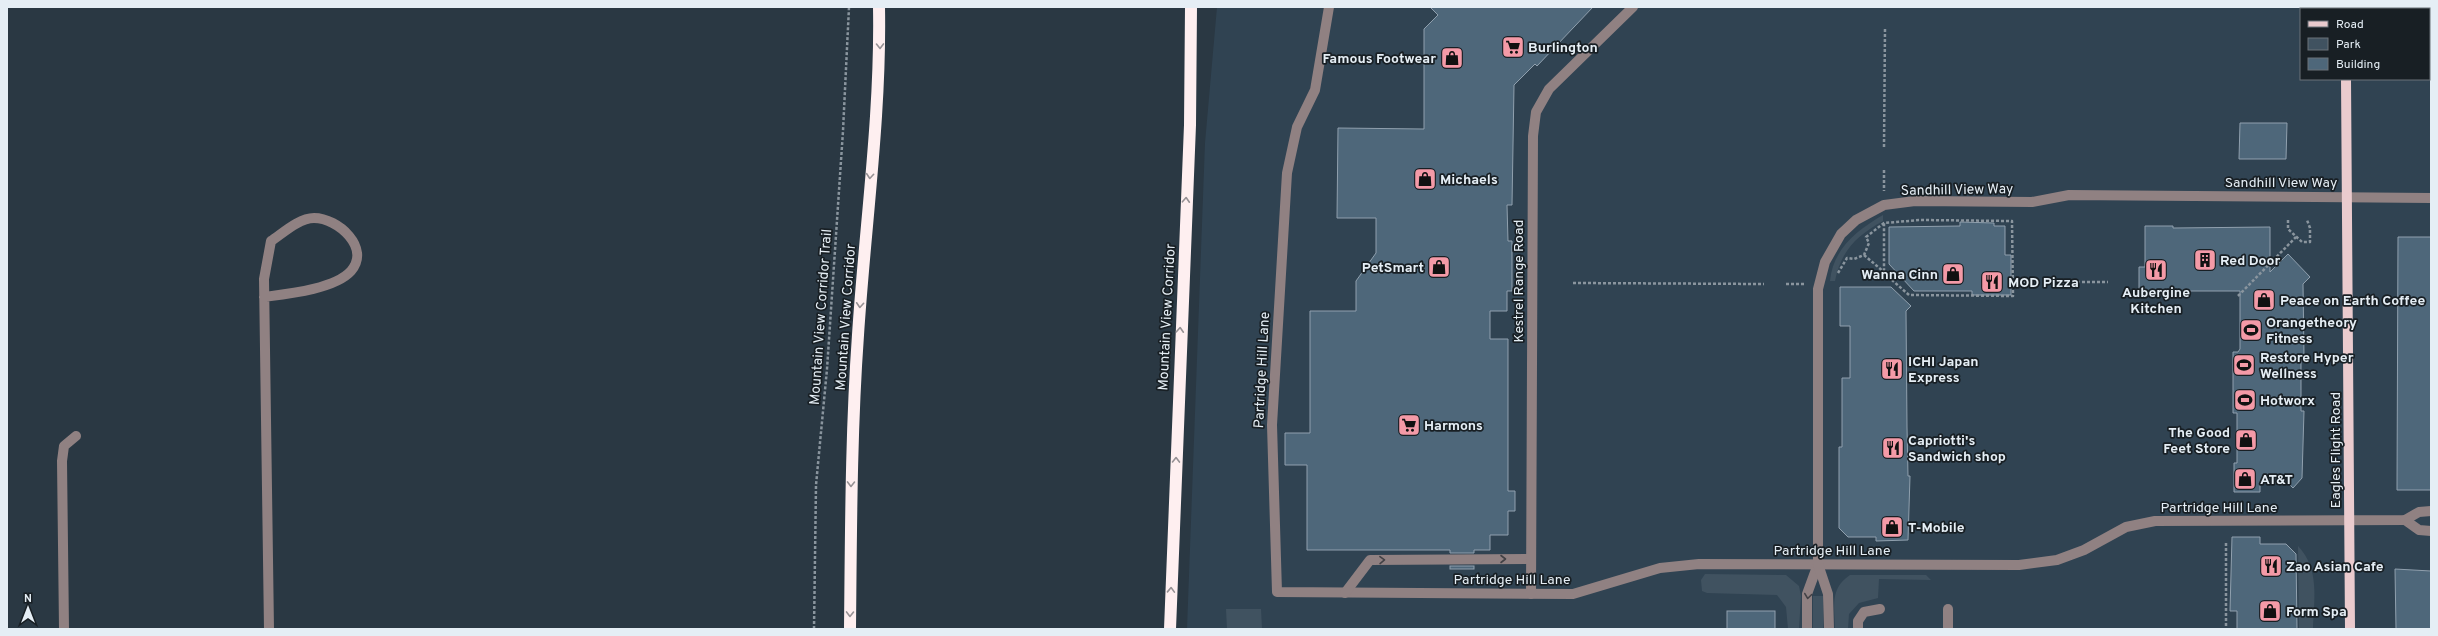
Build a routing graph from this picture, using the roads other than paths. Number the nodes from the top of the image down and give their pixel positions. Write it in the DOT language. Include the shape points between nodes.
graph roads {
  1 [pos="879,7"];
  2 [pos="1191,7"];
  3 [pos="1329,7"];
  4 [pos="1633,7"];
  5 [pos="2346,80"];
  6 [pos="2347,196"];
  7 [pos="2431,198"];
  8 [pos="264,297"];
  9 [pos="76,436"];
  10 [pos="2431,511"];
  11 [pos="2349,520"];
  12 [pos="2405,520"];
  13 [pos="2431,531"];
  14 [pos="1531,559"];
  15 [pos="1818,564"];
  16 [pos="1345,593"];
  17 [pos="1531,594"];
  18 [pos="1880,609"];
  19 [pos="1948,609"];
  20 [pos="64,629"];
  21 [pos="269,629"];
  22 [pos="850,629"];
  23 [pos="1170,629"];
  24 [pos="1807,629"];
  25 [pos="1828,629"];
  26 [pos="1858,629"];
  27 [pos="1948,629"];
  28 [pos="2350,629"];
  1 -- 22 [label="highway, Mountain View Corridor, one-way" via="880,64 858,335 852,445"];
  23 -- 2 [label="highway, Mountain View Corridor, one-way" via="1190,125"];
  3 -- 16 [label="street, Partridge Hill Lane" via="1315,90 1297,127 1287,173 1272,425 1278,592"];
  4 -- 14 [label="street, Kestrel Range Road" via="1549,89 1536,112 1533,136"];
  5 -- 6 [label="main road, Eagles Flight Road"];
  6 -- 7 [label="street, Sandhill View Way"];
  6 -- 11 [label="main road, Eagles Flight Road"];
  6 -- 15 [label="street, Sandhill View Way" via="2070,195 2032,202 1905,202 1884,205 1856,220 1834,244 1825,262 1819,284"];
  8 -- 8 [label="street" via="264,279 271,241 295,224 313,217 325,220 344,230 354,241 358,259 351,272 329,284 303,292"];
  8 -- 21 [label="street"];
  9 -- 20 [label="street" via="64,446 62,461"];
  10 -- 12 [label="street" via="2419,512"];
  11 -- 12 [label="street, Partridge Hill Lane"];
  11 -- 15 [label="street, Partridge Hill Lane" via="2155,521 2126,527 2071,555 2038,564"];
  11 -- 28 [label="main road, Eagles Flight Road"];
  12 -- 13 [label="street" via="2419,530"];
  16 -- 14 [label="street, one-way" via="1370,560"];
  14 -- 17 [label="street, Kestrel Range Road"];
  15 -- 17 [label="street, Partridge Hill Lane" via="1670,566 1583,592"];
  15 -- 24 [label="street, Sandhill View Way, one-way" via="1807,594"];
  15 -- 25 [label="street, Sandhill View Way" via="1828,594"];
  16 -- 17 [label="street, Partridge Hill Lane"];
  18 -- 26 [label="street" via="1864,612 1858,622"];
  19 -- 27 [label="street"];
}
